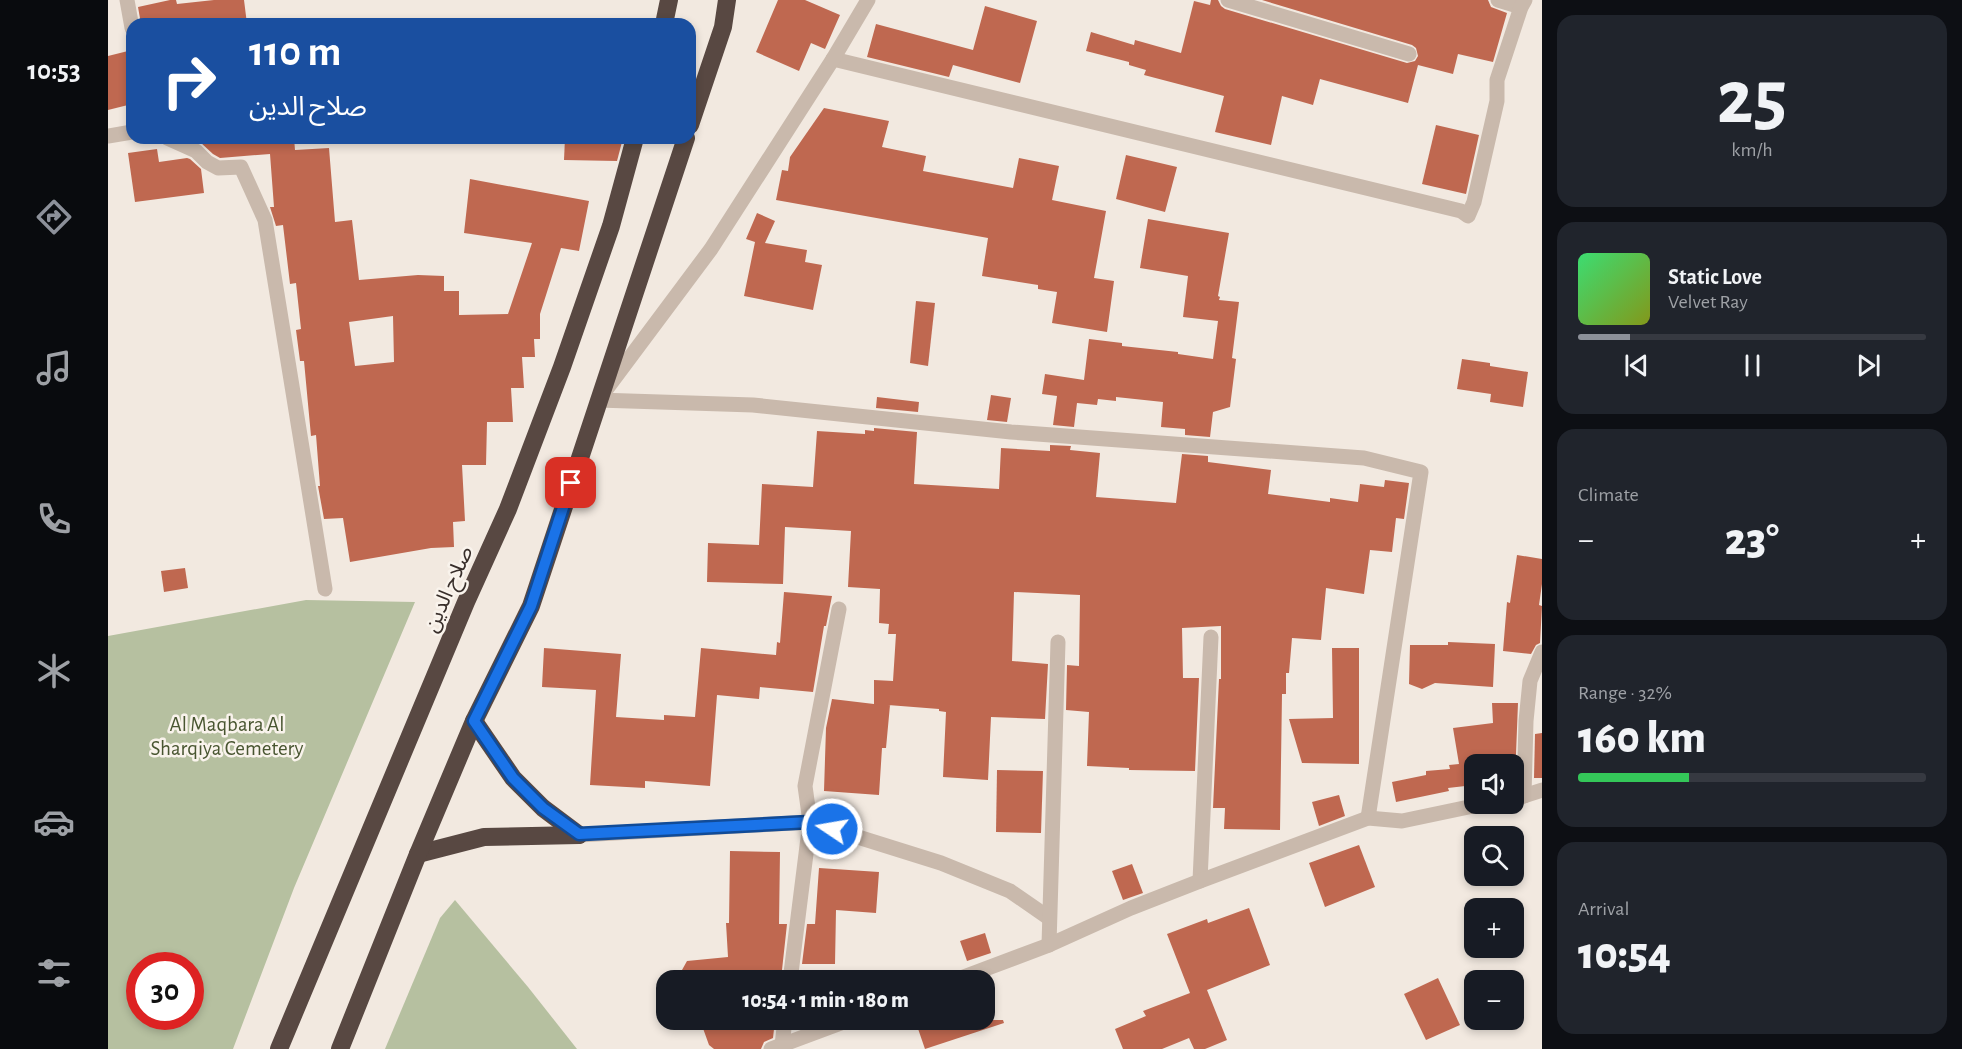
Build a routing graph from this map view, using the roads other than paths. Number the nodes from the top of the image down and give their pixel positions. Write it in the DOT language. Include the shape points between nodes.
graph roads {
  1 [pos="127,0"];
  2 [pos="669,0"];
  3 [pos="727,0"];
  4 [pos="868,0"];
  5 [pos="1228,0"];
  6 [pos="1498,0"];
  7 [pos="1523,4"];
  8 [pos="130,18"];
  9 [pos="665,18"];
  10 [pos="1409,54"];
  11 [pos="833,59"];
  12 [pos="696,107"];
  13 [pos="126,133"];
  14 [pos="108,136"];
  15 [pos="180,144"];
  16 [pos="633,144"];
  17 [pos="684,144"];
  18 [pos="598,400"];
  19 [pos="325,589"];
  20 [pos="839,609"];
  21 [pos="1211,637"];
  22 [pos="1058,642"];
  23 [pos="1542,652"];
  24 [pos="474,721"];
  25 [pos="1523,754"];
  26 [pos="1542,790"];
  27 [pos="1524,795"];
  28 [pos="1464,808"];
  29 [pos="1368,818"];
  30 [pos="810,822"];
  31 [pos="579,834"];
  32 [pos="418,854"];
  33 [pos="1200,881"];
  34 [pos="1049,918"];
  35 [pos="1049,945"];
  36 [pos="791,970"];
  37 [pos="982,970"];
  38 [pos="782,1030"];
  39 [pos="822,1030"];
  40 [pos="777,1047"];
  41 [pos="279,1049"];
  42 [pos="340,1049"];
  1 -- 8 [label="street"];
  2 -- 9 [label="highway"];
  3 -- 12 [label="highway" via="723,27"];
  4 -- 11 [label="street"];
  5 -- 10 [label="street"];
  6 -- 7 [label="street"];
  7 -- 11 [label="street" via="1497,80 1497,101 1468,216 1461,211"];
  11 -- 18 [label="street" via="711,249"];
  13 -- 14 [label="street"];
  15 -- 19 [label="street" via="218,168 241,167 265,220"];
  16 -- 41 [label="highway, صلاح الدين" via="611,226 508,509 465,602"];
  17 -- 18 [label="highway"];
  18 -- 24 [label="highway" via="531,606"];
  18 -- 29 [label="street" via="753,405 1011,432 1364,458 1421,472"];
  20 -- 30 [label="street" via="805,786"];
  21 -- 33 [label="street"];
  22 -- 34 [label="street"];
  23 -- 25 [label="street" via="1530,681"];
  24 -- 31 [label="highway" via="513,778 543,808"];
  24 -- 32 [label="highway"];
  26 -- 27 [label="street"];
  28 -- 29 [label="street" via="1402,821"];
  29 -- 33 [label="street"];
  30 -- 31 [label="street"];
  30 -- 34 [label="street" via="951,867 1010,891"];
  30 -- 36 [label="street"];
  31 -- 32 [label="highway" via="484,837"];
  32 -- 42 [label="highway"];
  33 -- 35 [label="street"];
  34 -- 35 [label="street"];
  35 -- 37 [label="street"];
  38 -- 40 [label="street"];
  39 -- 40 [label="street"];
}
